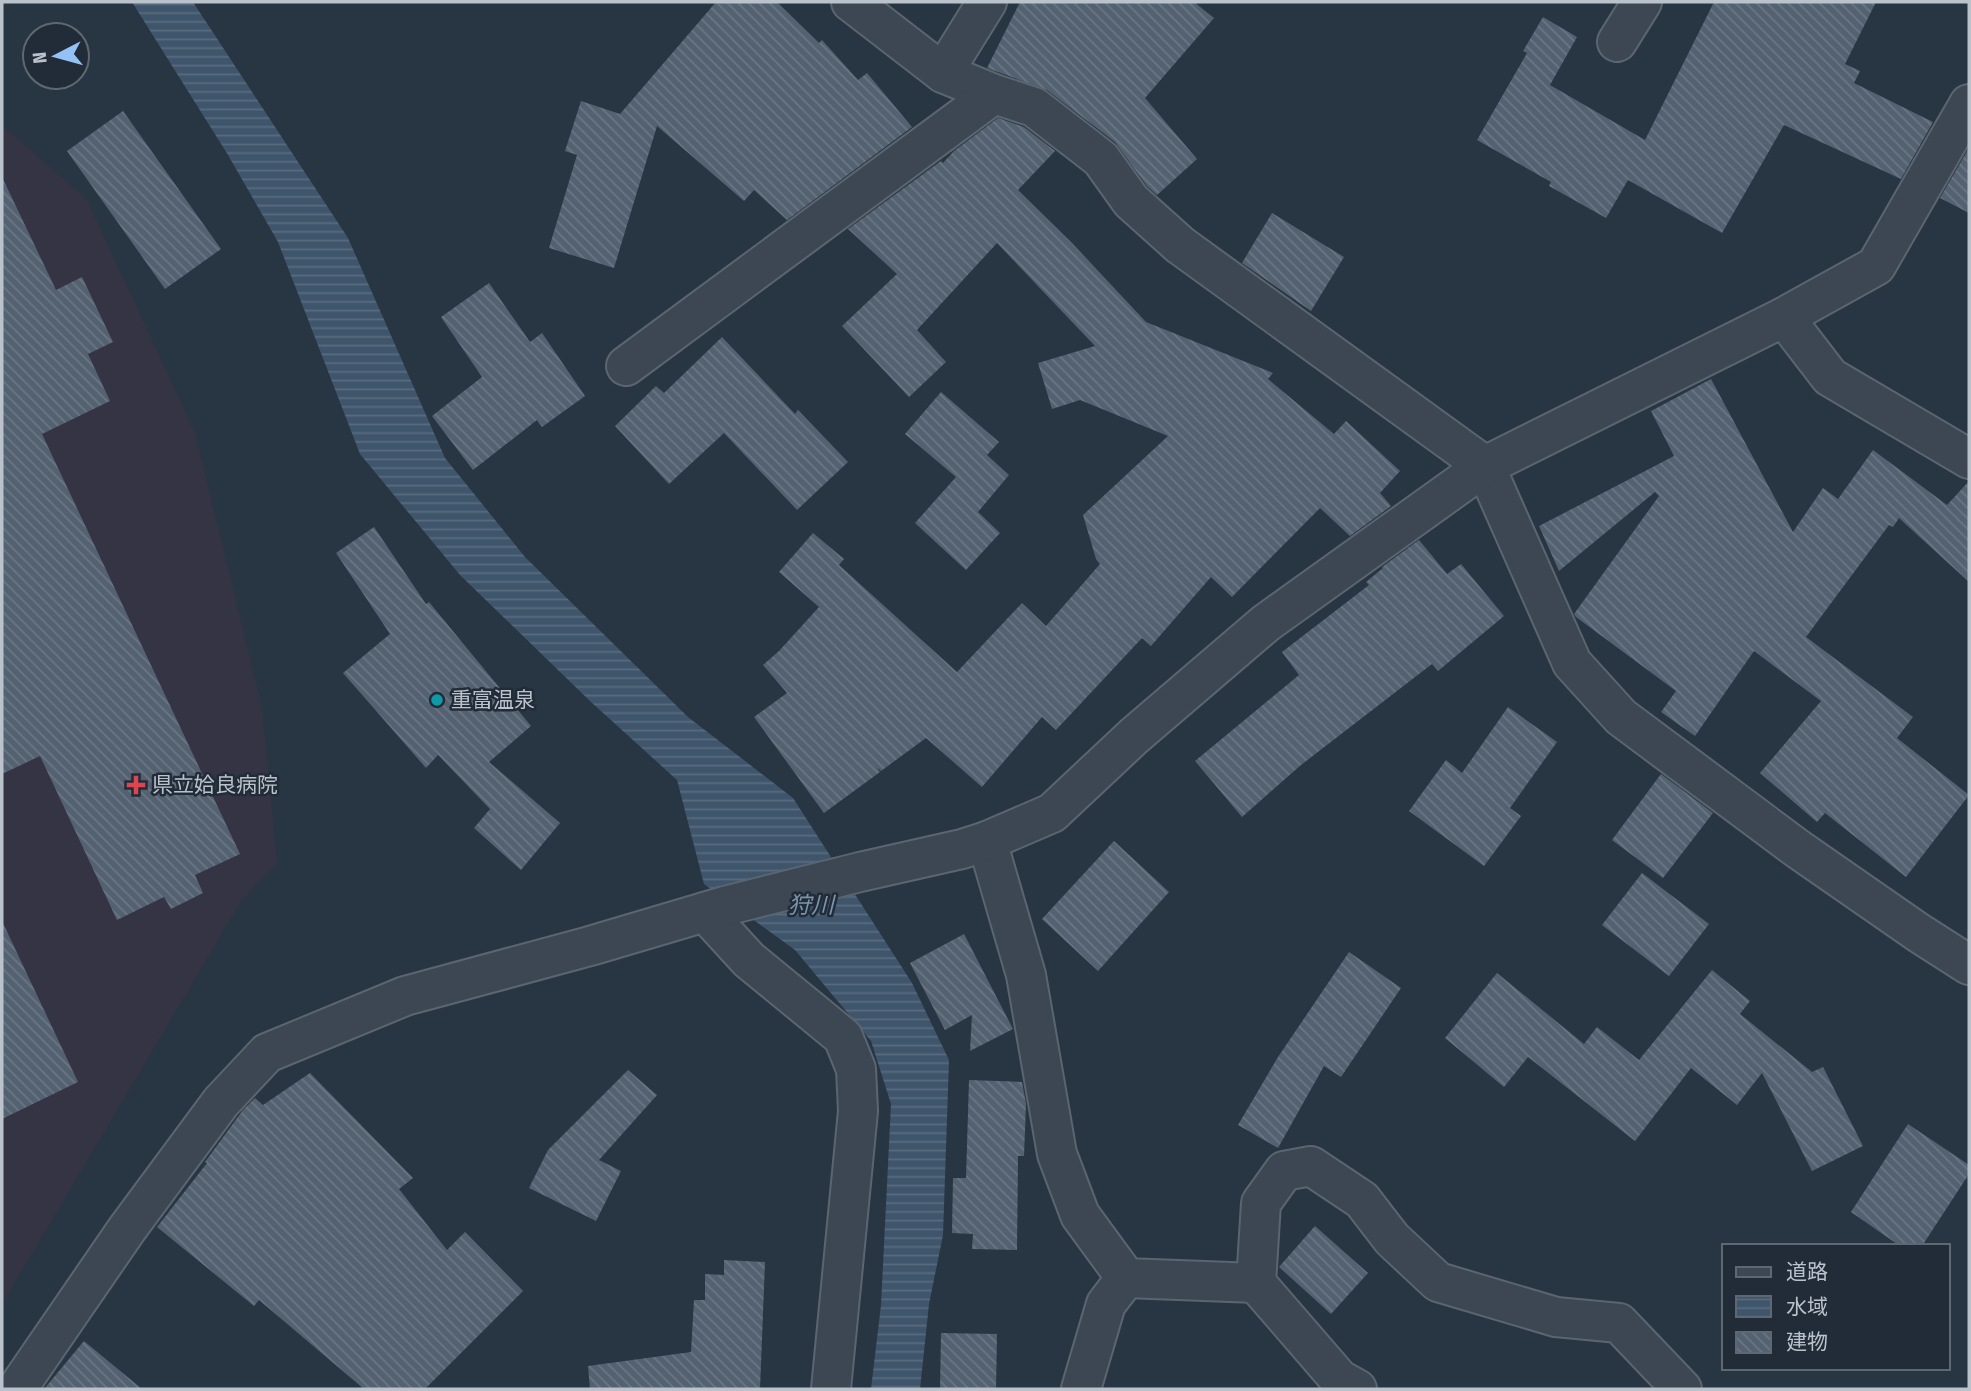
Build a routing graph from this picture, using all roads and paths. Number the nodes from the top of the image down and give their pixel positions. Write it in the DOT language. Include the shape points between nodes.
graph roads {
  1 [pos="851,2"];
  2 [pos="987,2"];
  3 [pos="1642,2"];
  4 [pos="1617,41"];
  5 [pos="943,73"];
  6 [pos="994,94"];
  7 [pos="1969,104"];
  8 [pos="1784,317"];
  9 [pos="626,366"];
  10 [pos="1969,459"];
  11 [pos="1485,466"];
  12 [pos="987,841"];
  13 [pos="715,909"];
  14 [pos="1969,965"];
  15 [pos="1125,1278"];
  16 [pos="1256,1283"];
  17 [pos="18,1389"];
  18 [pos="831,1389"];
  19 [pos="1081,1389"];
  20 [pos="1357,1389"];
  21 [pos="1682,1389"];
  1 -- 5 [label="street"];
  2 -- 5 [label="street"];
  3 -- 4 [label="street"];
  5 -- 6 [label="street"];
  6 -- 9 [label="street"];
  6 -- 11 [label="street" via="1034,107 1101,159 1131,201 1180,245"];
  7 -- 8 [label="street" via="1876,265"];
  8 -- 10 [label="street" via="1830,377"];
  8 -- 11 [label="street"];
  11 -- 12 [label="street" via="1266,622 1052,813"];
  11 -- 14 [label="street" via="1572,663 1621,717 1798,849"];
  12 -- 13 [label="street"];
  12 -- 15 [label="street" via="1026,975 1058,1154 1080,1215"];
  13 -- 17 [label="street" via="405,996 267,1053 221,1102 127,1228"];
  13 -- 18 [label="street" via="749,960 843,1037 856,1069 858,1111"];
  15 -- 16 [label="street"];
  15 -- 19 [label="street" via="1106,1304"];
  16 -- 20 [label="street" via="1339,1379"];
  16 -- 21 [label="street" via="1261,1203 1284,1171 1311,1166 1362,1200 1392,1239 1438,1282 1556,1317 1619,1323"];
}
